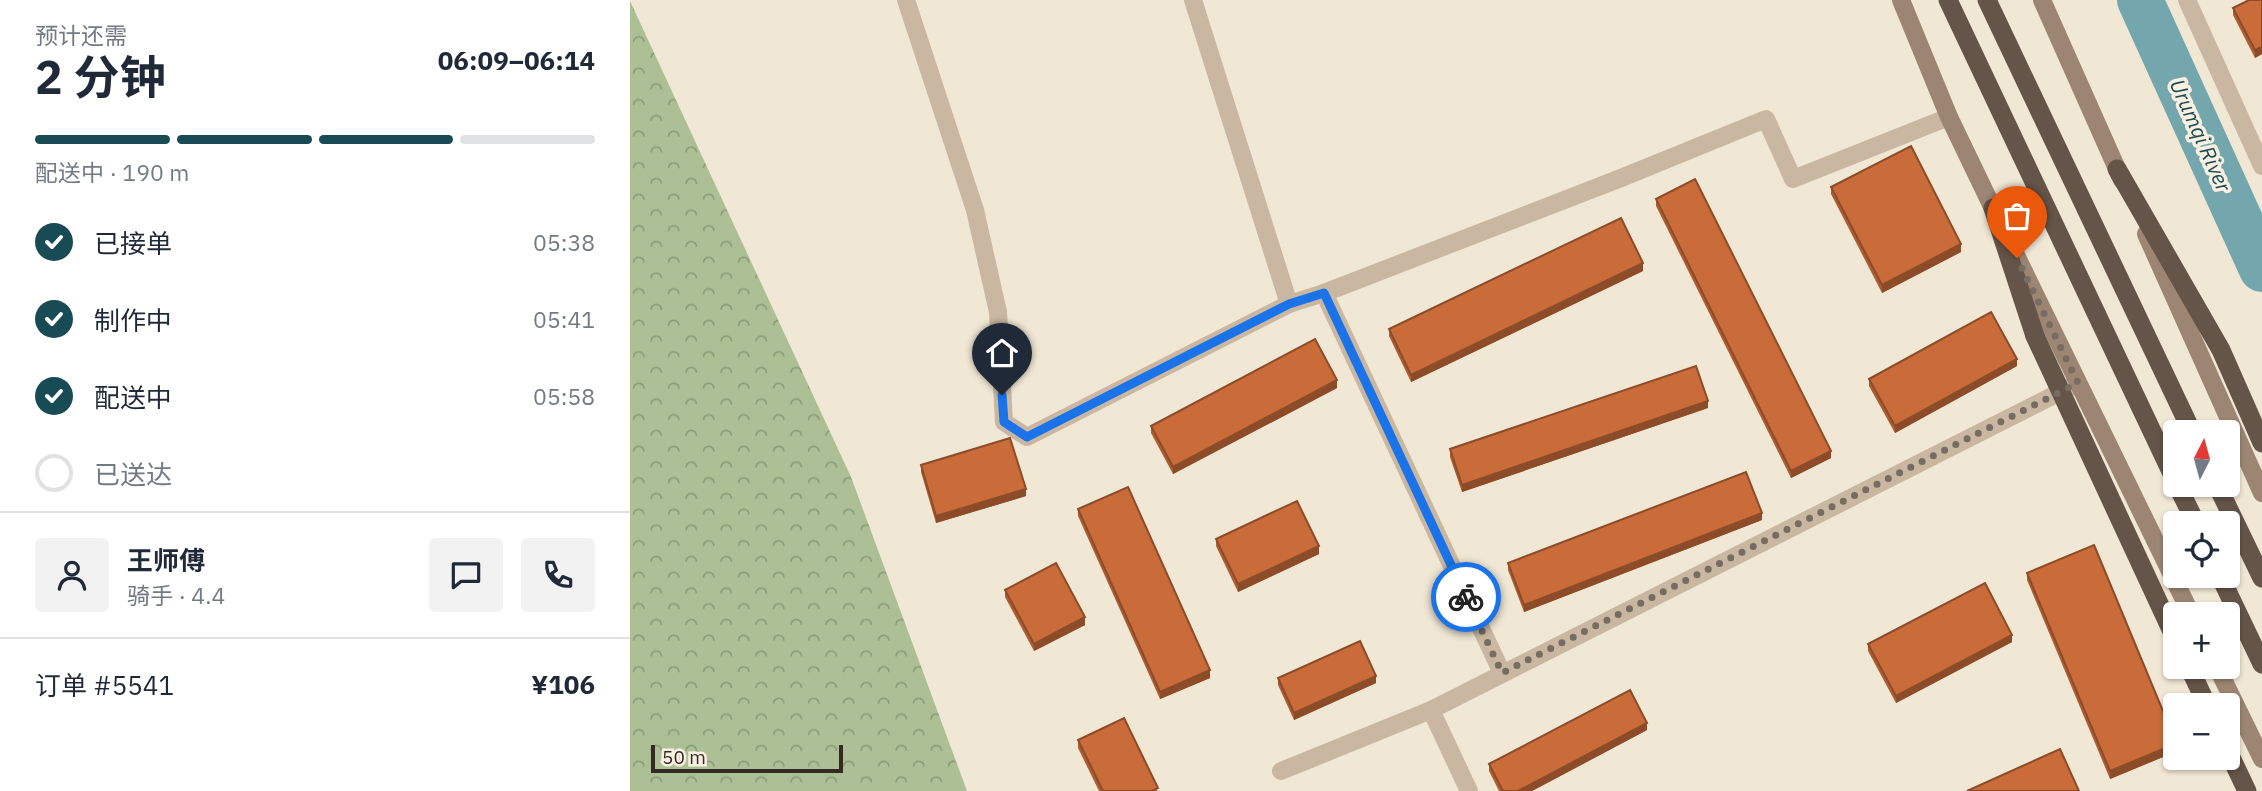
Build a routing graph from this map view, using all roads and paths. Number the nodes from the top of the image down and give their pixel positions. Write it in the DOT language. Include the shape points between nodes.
graph roads {
  1 [pos="906,0"];
  2 [pos="1193,0"];
  3 [pos="1901,0"];
  4 [pos="1948,0"];
  5 [pos="1987,0"];
  6 [pos="2042,0"];
  7 [pos="2187,0"];
  8 [pos="1949,117"];
  9 [pos="2262,166"];
  10 [pos="2117,169"];
  11 [pos="1993,208"];
  12 [pos="1324,293"];
  13 [pos="1289,304"];
  14 [pos="2078,383"];
  15 [pos="2186,420"];
  16 [pos="2262,443"];
  17 [pos="2163,455"];
  18 [pos="2262,493"];
  19 [pos="2223,497"];
  20 [pos="2262,579"];
  21 [pos="2226,588"];
  22 [pos="2185,602"];
  23 [pos="2163,612"];
  24 [pos="2262,664"];
  25 [pos="1502,673"];
  26 [pos="2223,679"];
  27 [pos="1431,710"];
  28 [pos="2262,760"];
  29 [pos="2237,770"];
  30 [pos="1281,771"];
  31 [pos="1469,791"];
  32 [pos="2246,791"];
  1 -- 13 [label="street" via="978,223 998,312 1004,422 1027,437"];
  2 -- 13 [label="street"];
  3 -- 8 [label="main road"];
  4 -- 17 [label="highway"];
  5 -- 15 [label="highway"];
  6 -- 10 [label="main road"];
  7 -- 9 [label="street"];
  8 -- 11 [label="main road"];
  8 -- 12 [label="street" via="1793,179 1766,119"];
  10 -- 16 [label="highway" via="2221,350"];
  10 -- 18 [label="main road"];
  11 -- 14 [label="main road"];
  11 -- 23 [label="highway, bridge" via="2035,336"];
  12 -- 13 [label="street"];
  12 -- 25 [label="street"];
  14 -- 22 [label="main road"];
  14 -- 25 [label="street"];
  19 -- 20 [label="highway"];
  21 -- 24 [label="highway"];
  25 -- 27 [label="street"];
  26 -- 28 [label="main road"];
  27 -- 30 [label="street"];
  27 -- 31 [label="street"];
  29 -- 32 [label="highway"];
}
